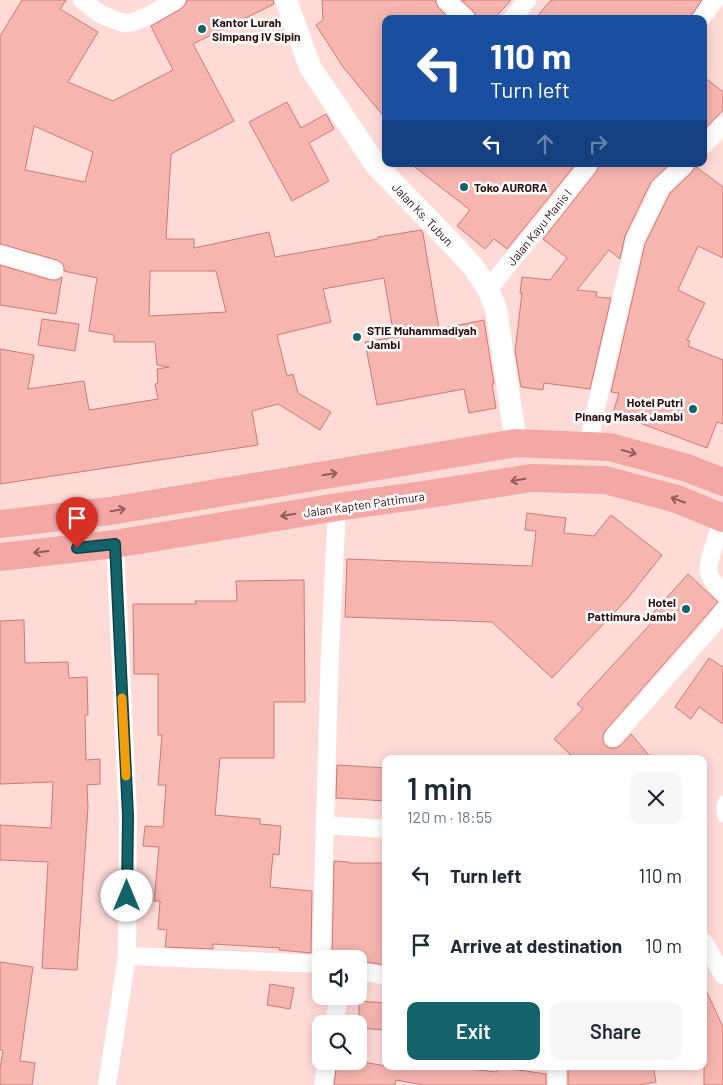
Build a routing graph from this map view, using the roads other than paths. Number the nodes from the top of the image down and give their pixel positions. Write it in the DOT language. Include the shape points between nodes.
graph roads {
  1 [pos="82,0"];
  2 [pos="176,0"];
  3 [pos="286,0"];
  4 [pos="446,0"];
  5 [pos="527,0"];
  6 [pos="715,0"];
  7 [pos="462,15"];
  8 [pos="515,15"];
  9 [pos="704,15"];
  10 [pos="723,126"];
  11 [pos="707,142"];
  12 [pos="381,160"];
  13 [pos="387,167"];
  14 [pos="587,167"];
  15 [pos="682,167"];
  16 [pos="0,254"];
  17 [pos="54,270"];
  18 [pos="488,289"];
  19 [pos="516,443"];
  20 [pos="588,446"];
  21 [pos="415,460"];
  22 [pos="723,482"];
  23 [pos="423,495"];
  24 [pos="337,507"];
  25 [pos="723,518"];
  26 [pos="0,524"];
  27 [pos="115,544"];
  28 [pos="0,557"];
  29 [pos="723,593"];
  30 [pos="723,611"];
  31 [pos="613,738"];
  32 [pos="723,800"];
  33 [pos="723,818"];
  34 [pos="326,825"];
  35 [pos="382,829"];
  36 [pos="707,947"];
  37 [pos="321,950"];
  38 [pos="127,956"];
  39 [pos="312,964"];
  40 [pos="367,972"];
  41 [pos="382,975"];
  42 [pos="723,975"];
  43 [pos="326,1070"];
  44 [pos="557,1070"];
  45 [pos="107,1085"];
  46 [pos="323,1085"];
  47 [pos="556,1085"];
  1 -- 2 [label="street" via="100,14 123,23 148,16"];
  3 -- 12 [label="street, Jalan Ks. Tubun" via="310,67"];
  4 -- 7 [label="street"];
  5 -- 8 [label="street"];
  6 -- 9 [label="street"];
  10 -- 11 [label="street"];
  13 -- 18 [label="street, Jalan Ks. Tubun" via="474,268"];
  14 -- 18 [label="street, Jalan Kayu Manis I"];
  15 -- 20 [label="street" via="661,187 635,240"];
  16 -- 17 [label="street"];
  18 -- 19 [label="street, Jalan Ks. Tubun" via="496,309"];
  19 -- 20 [label="main road"];
  19 -- 21 [label="main road"];
  20 -- 22 [label="main road, one-way" via="610,447 678,465"];
  21 -- 23 [label="main road"];
  26 -- 21 [label="main road, one-way" via="110,511"];
  23 -- 24 [label="main road, Jalan Kapten Pattimura"];
  25 -- 23 [label="main road, Jalan Kapten Pattimura, one-way" via="676,499 606,480 531,478"];
  24 -- 27 [label="main road, Jalan Kapten Pattimura, one-way"];
  24 -- 34 [label="street"];
  25 -- 29 [label="street" via="708,572"];
  27 -- 28 [label="main road, Jalan Kapten Pattimura, one-way"];
  27 -- 38 [label="street" via="128,816"];
  30 -- 31 [label="street"];
  32 -- 33 [label="lane"];
  34 -- 35 [label="street"];
  34 -- 37 [label="street"];
  36 -- 42 [label="street"];
  38 -- 39 [label="street"];
  38 -- 45 [label="street"];
  40 -- 41 [label="street"];
  43 -- 46 [label="street"];
  44 -- 47 [label="street"];
}
